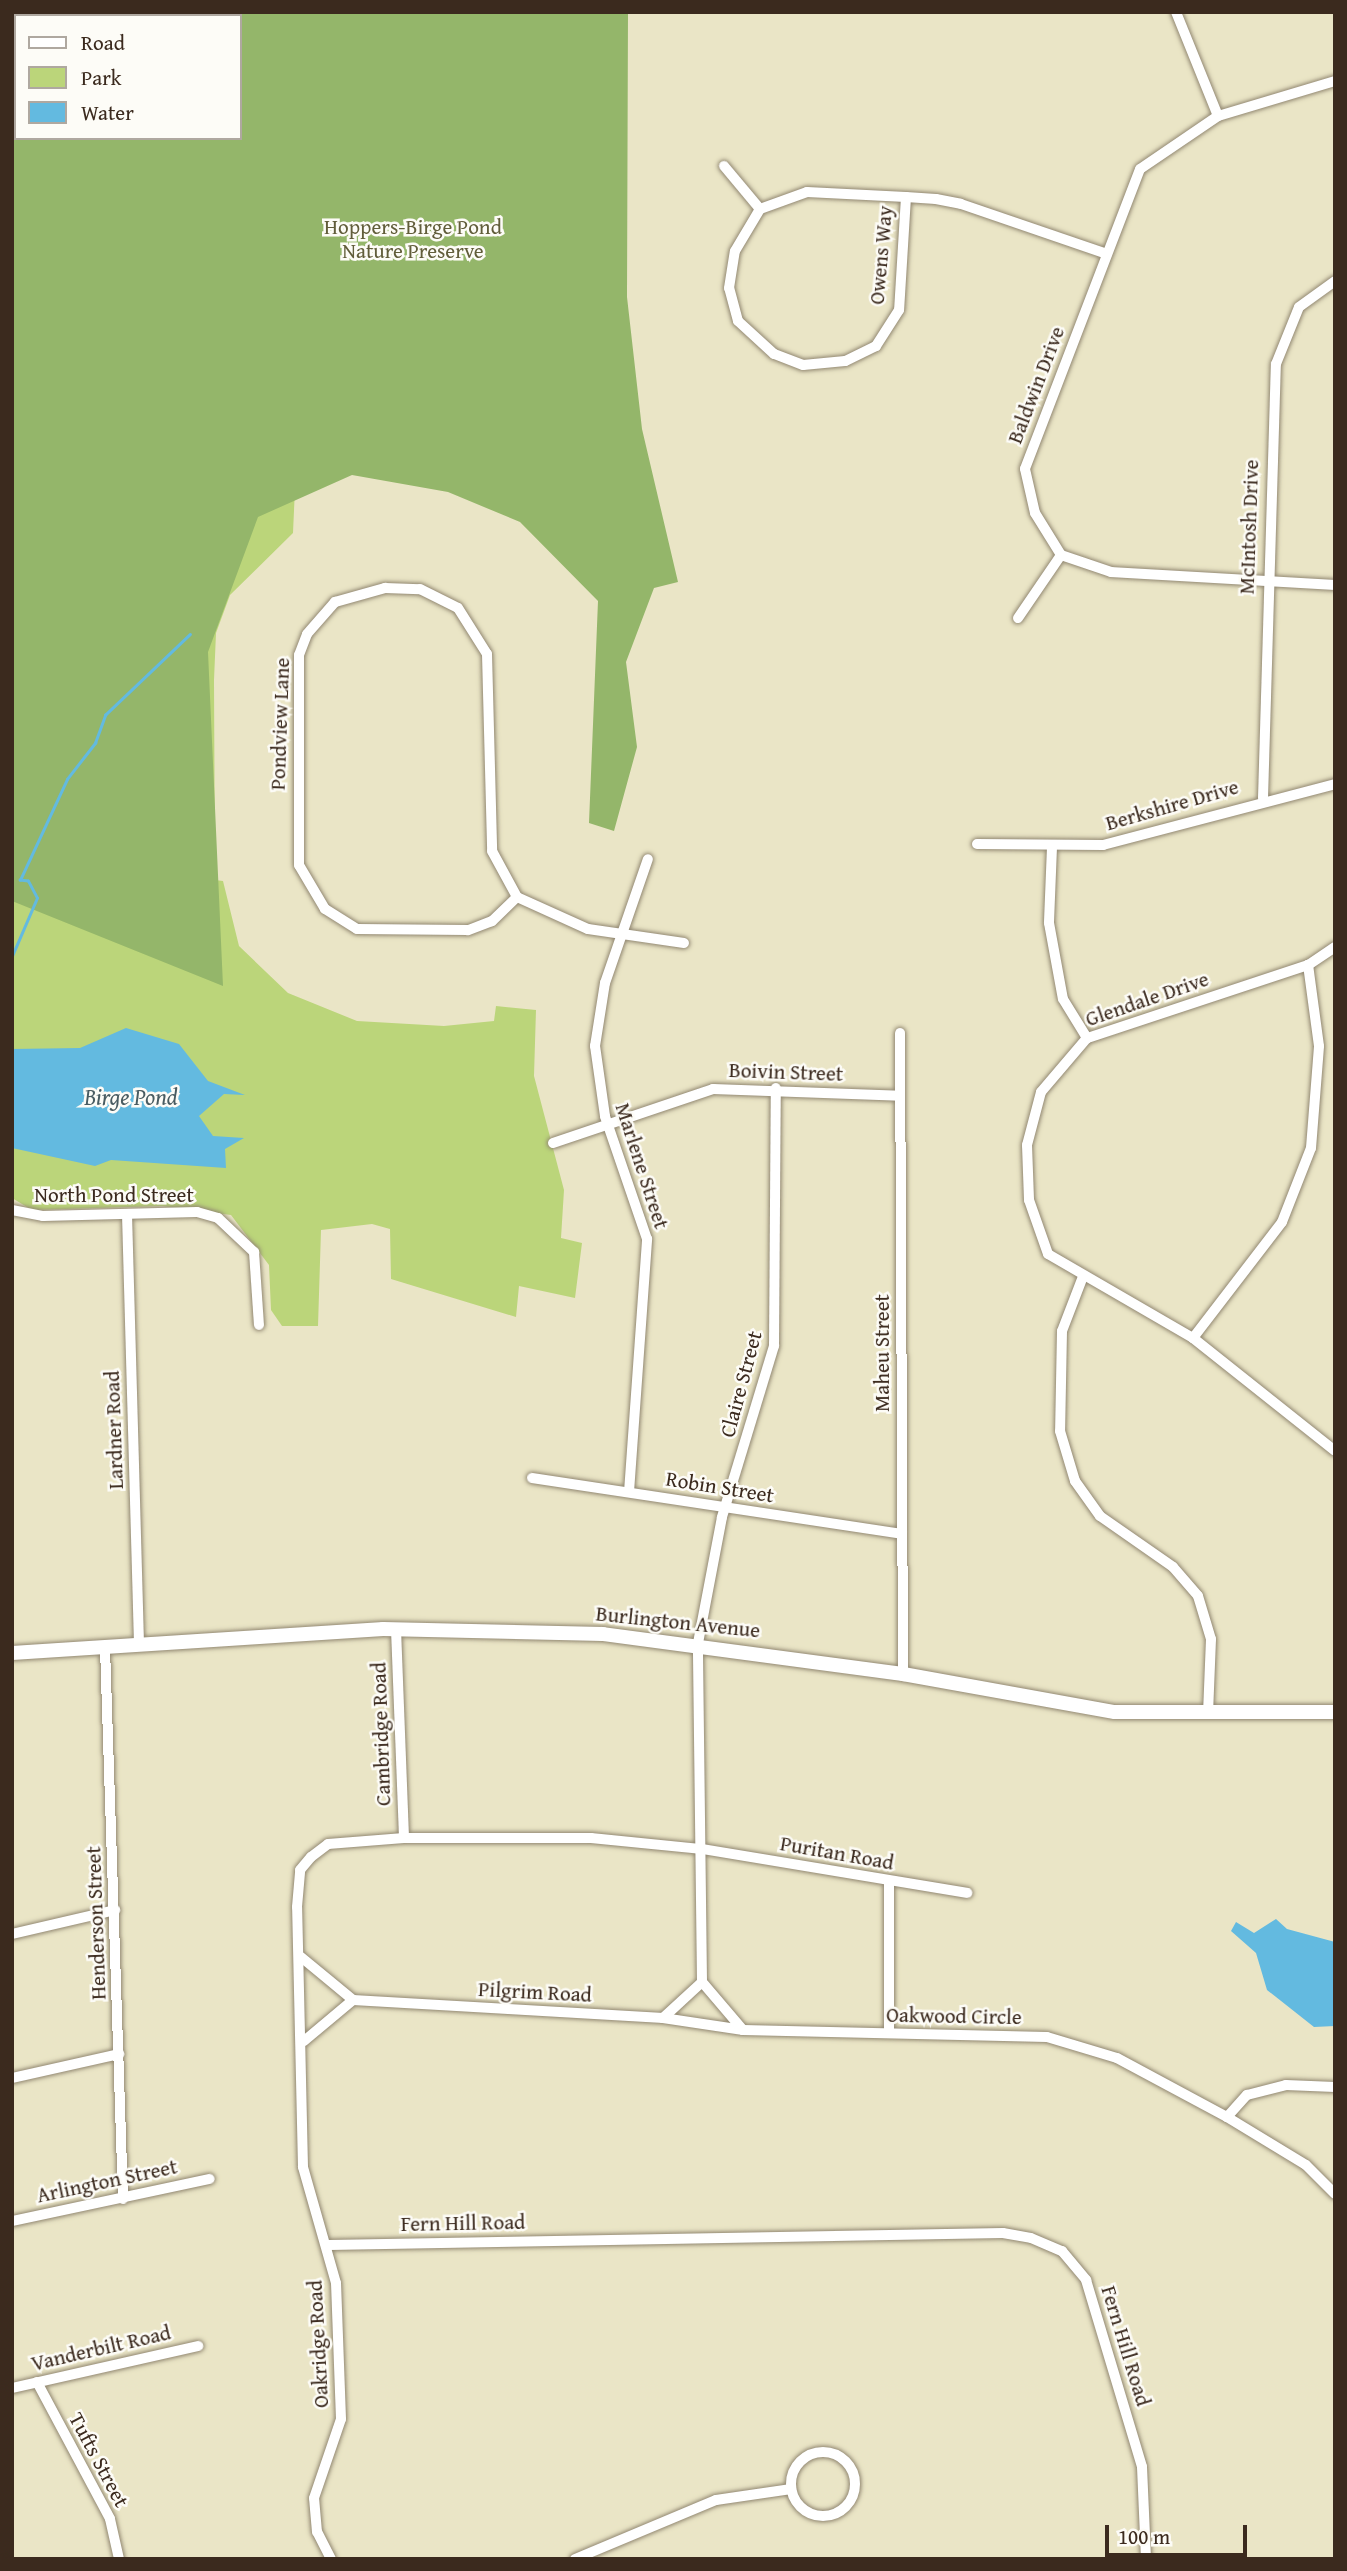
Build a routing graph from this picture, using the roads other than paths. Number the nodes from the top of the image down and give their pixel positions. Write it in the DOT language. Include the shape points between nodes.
graph roads {
  1 [pos="1176,12"];
  2 [pos="1335,80"];
  3 [pos="1218,116"];
  4 [pos="724,166"];
  5 [pos="906,197"];
  6 [pos="760,209"];
  7 [pos="1107,254"];
  8 [pos="1335,281"];
  9 [pos="1061,555"];
  10 [pos="1265,582"];
  11 [pos="1335,585"];
  12 [pos="1018,618"];
  13 [pos="1335,784"];
  14 [pos="1263,798"];
  15 [pos="977,844"];
  16 [pos="1052,847"];
  17 [pos="648,859"];
  18 [pos="517,897"];
  19 [pos="621,936"];
  20 [pos="684,943"];
  21 [pos="1335,947"];
  22 [pos="1308,965"];
  23 [pos="900,1033"];
  24 [pos="1087,1038"];
  25 [pos="776,1088"];
  26 [pos="900,1096"];
  27 [pos="608,1125"];
  28 [pos="553,1143"];
  29 [pos="12,1210"];
  30 [pos="127,1214"];
  31 [pos="1082,1279"];
  32 [pos="259,1325"];
  33 [pos="1193,1338"];
  34 [pos="1335,1451"];
  35 [pos="532,1478"];
  36 [pos="629,1492"];
  37 [pos="725,1508"];
  38 [pos="902,1534"];
  39 [pos="397,1629"];
  40 [pos="698,1643"];
  41 [pos="139,1644"];
  42 [pos="105,1647"];
  43 [pos="12,1653"];
  44 [pos="903,1674"];
  45 [pos="1335,1712"];
  46 [pos="1208,1714"];
  47 [pos="404,1838"];
  48 [pos="702,1849"];
  49 [pos="889,1882"];
  50 [pos="967,1893"];
  51 [pos="115,1910"];
  52 [pos="12,1934"];
  53 [pos="302,1956"];
  54 [pos="702,1982"];
  55 [pos="353,2000"];
  56 [pos="663,2018"];
  57 [pos="743,2030"];
  58 [pos="889,2034"];
  59 [pos="304,2041"];
  60 [pos="119,2054"];
  61 [pos="12,2078"];
  62 [pos="1335,2087"];
  63 [pos="1227,2118"];
  64 [pos="210,2179"];
  65 [pos="1335,2194"];
  66 [pos="123,2199"];
  67 [pos="12,2221"];
  68 [pos="329,2245"];
  69 [pos="198,2346"];
  70 [pos="37,2382"];
  71 [pos="12,2388"];
  72 [pos="791,2489"];
  73 [pos="119,2559"];
  74 [pos="331,2559"];
  75 [pos="575,2559"];
  76 [pos="1146,2559"];
  1 -- 3 [label="street"];
  2 -- 3 [label="street, Baldwin Drive"];
  3 -- 7 [label="street, Baldwin Drive" via="1140,169"];
  4 -- 6 [label="street"];
  5 -- 6 [label="street, Owens Way" via="807,192"];
  5 -- 6 [label="street, Owens Way" via="899,310 876,346 845,362 803,365 774,354 738,321 729,288 735,251"];
  5 -- 7 [label="street, Owens Way" via="961,204"];
  7 -- 9 [label="street, Baldwin Drive" via="1025,469 1035,513"];
  8 -- 10 [label="street, McIntosh Drive" via="1299,307 1276,364"];
  9 -- 10 [label="street" via="1111,572"];
  9 -- 12 [label="street"];
  10 -- 11 [label="street"];
  10 -- 14 [label="street, McIntosh Drive"];
  13 -- 14 [label="street, Berkshire Drive"];
  14 -- 16 [label="street, Berkshire Drive" via="1152,834"];
  15 -- 16 [label="street, Berkshire Drive"];
  16 -- 24 [label="street" via="1051,936 1063,999"];
  17 -- 19 [label="street, Marlene Street"];
  18 -- 18 [label="street, Pondview Lane" via="492,851 487,654 476,628 458,608 420,589 358,591 335,602 321,614 299,655 297,838 308,889 339,919 379,932 468,930 492,921"];
  18 -- 19 [label="street" via="549,914"];
  19 -- 20 [label="street"];
  19 -- 27 [label="street, Marlene Street" via="596,1025 596,1077"];
  21 -- 22 [label="street, Glendale Drive"];
  22 -- 24 [label="street, Glendale Drive"];
  22 -- 33 [label="street" via="1319,1046 1311,1148 1282,1222"];
  23 -- 26 [label="street, Maheu Street"];
  24 -- 31 [label="street, Glendale Drive" via="1041,1092 1027,1145 1029,1200 1048,1254"];
  25 -- 26 [label="street, Boivin Street"];
  25 -- 27 [label="street, Boivin Street" via="713,1089"];
  25 -- 37 [label="street, Claire Street" via="777,1325"];
  26 -- 38 [label="street, Maheu Street"];
  27 -- 28 [label="street, Boivin Street"];
  27 -- 36 [label="street, Marlene Street" via="647,1239"];
  29 -- 30 [label="street, North Pond Street"];
  30 -- 32 [label="street, North Pond Street" via="197,1212 238,1231 254,1252"];
  30 -- 41 [label="street, Lardner Road"];
  31 -- 33 [label="street, Glendale Drive" via="1127,1294"];
  31 -- 46 [label="street" via="1062,1331 1060,1431 1075,1481 1100,1516 1173,1567 1198,1596 1211,1639"];
  33 -- 34 [label="street, Glendale Drive"];
  35 -- 36 [label="street, Robin Street"];
  36 -- 37 [label="street, Robin Street"];
  37 -- 38 [label="street, Robin Street"];
  37 -- 40 [label="street, Claire Street"];
  38 -- 44 [label="street, Maheu Street"];
  39 -- 40 [label="main road, Burlington Avenue"];
  39 -- 41 [label="main road, Burlington Avenue"];
  39 -- 47 [label="street, Cambridge Road"];
  40 -- 44 [label="main road, Burlington Avenue"];
  40 -- 48 [label="street"];
  41 -- 42 [label="main road, Burlington Avenue"];
  42 -- 43 [label="main road, Burlington Avenue"];
  42 -- 51 [label="street, Henderson Street"];
  44 -- 46 [label="main road, Burlington Avenue" via="1115,1712"];
  45 -- 46 [label="main road, Burlington Avenue"];
  47 -- 48 [label="street" via="591,1838"];
  47 -- 53 [label="street" via="328,1844 311,1857 300,1870"];
  48 -- 49 [label="street, Puritan Road"];
  48 -- 54 [label="street"];
  49 -- 50 [label="street, Puritan Road"];
  49 -- 58 [label="street"];
  51 -- 52 [label="street"];
  51 -- 60 [label="street, Henderson Street"];
  53 -- 55 [label="street"];
  53 -- 59 [label="street"];
  54 -- 56 [label="street"];
  54 -- 57 [label="street"];
  55 -- 56 [label="street, Pilgrim Road"];
  55 -- 59 [label="street"];
  56 -- 57 [label="street, Oakwood Circle"];
  57 -- 58 [label="street, Oakwood Circle"];
  58 -- 63 [label="street, Oakwood Circle" via="1047,2037 1093,2048"];
  59 -- 68 [label="street" via="306,2193"];
  60 -- 61 [label="street"];
  60 -- 66 [label="street, Henderson Street"];
  62 -- 63 [label="street" via="1286,2085 1247,2095"];
  63 -- 65 [label="street" via="1306,2165"];
  64 -- 66 [label="street, Arlington Street"];
  66 -- 67 [label="street, Arlington Street"];
  68 -- 74 [label="street, Oakridge Road" via="341,2419 314,2498 317,2532"];
  68 -- 76 [label="street, Fern Hill Road" via="1003,2233 1031,2238 1062,2251 1086,2280 1142,2467"];
  69 -- 70 [label="street, Vanderbilt Road"];
  70 -- 71 [label="street, Vanderbilt Road"];
  70 -- 73 [label="street, Tufts Street" via="110,2519"];
  72 -- 72 [label="street" via="805,2511 830,2516 851,2501 856,2480 844,2459 820,2452 798,2465"];
  72 -- 75 [label="street" via="716,2500"];
}
